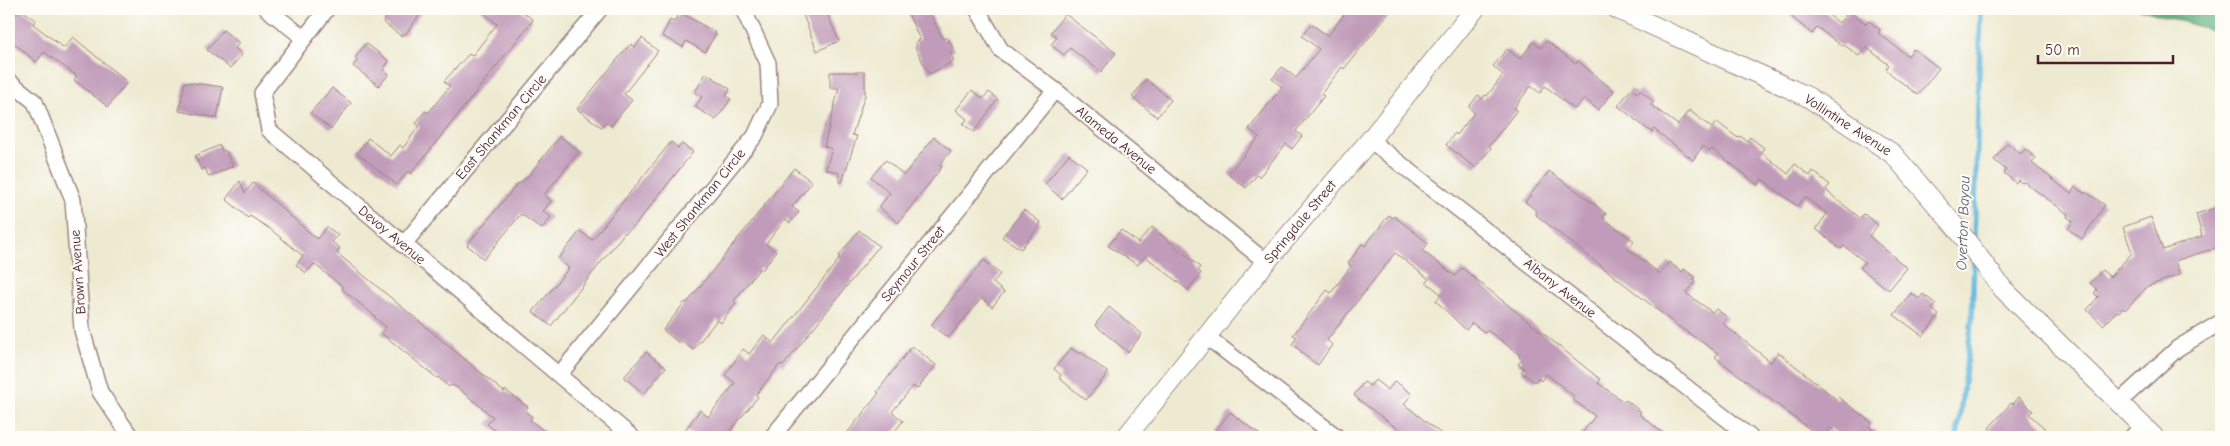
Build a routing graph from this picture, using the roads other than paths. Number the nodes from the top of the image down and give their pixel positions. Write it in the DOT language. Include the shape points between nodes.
graph roads {
  1 [pos="268,9"];
  2 [pos="327,9"];
  3 [pos="600,9"];
  4 [pos="743,9"];
  5 [pos="978,9"];
  6 [pos="1475,9"];
  7 [pos="1618,9"];
  8 [pos="304,38"];
  9 [pos="9,81"];
  10 [pos="1054,90"];
  11 [pos="1370,140"];
  12 [pos="403,245"];
  13 [pos="1266,262"];
  14 [pos="2221,322"];
  15 [pos="1207,338"];
  16 [pos="559,375"];
  17 [pos="2118,403"];
  18 [pos="2143,433"];
  19 [pos="131,437"];
  20 [pos="632,437"];
  21 [pos="772,437"];
  22 [pos="1126,437"];
  23 [pos="1337,437"];
  24 [pos="1750,437"];
  1 -- 8 [label="street"];
  2 -- 8 [label="street"];
  3 -- 12 [label="street, East Shankman Circle"];
  4 -- 16 [label="street, West Shankman Circle" via="768,63 770,104 755,136"];
  5 -- 10 [label="street, Alameda Avenue" via="1001,50"];
  6 -- 11 [label="street, Springdale Street"];
  7 -- 17 [label="street, Vollintine Avenue" via="1808,98 1893,154 1959,231 2003,289"];
  8 -- 12 [label="street, Devoy Avenue" via="262,93 269,130"];
  9 -- 19 [label="street, Brown Avenue" via="35,102 73,200 82,330 100,392"];
  10 -- 13 [label="street, Alameda Avenue"];
  10 -- 21 [label="street, Seymour Street"];
  11 -- 13 [label="street, Springdale Street"];
  11 -- 24 [label="street, Albany Avenue"];
  12 -- 16 [label="street, Devoy Avenue"];
  13 -- 15 [label="street, Springdale Street"];
  14 -- 17 [label="street" via="2178,348"];
  15 -- 22 [label="street, Springdale Street"];
  15 -- 23 [label="street"];
  16 -- 20 [label="street, Devoy Avenue"];
  17 -- 18 [label="street, Vollintine Avenue"];
}
